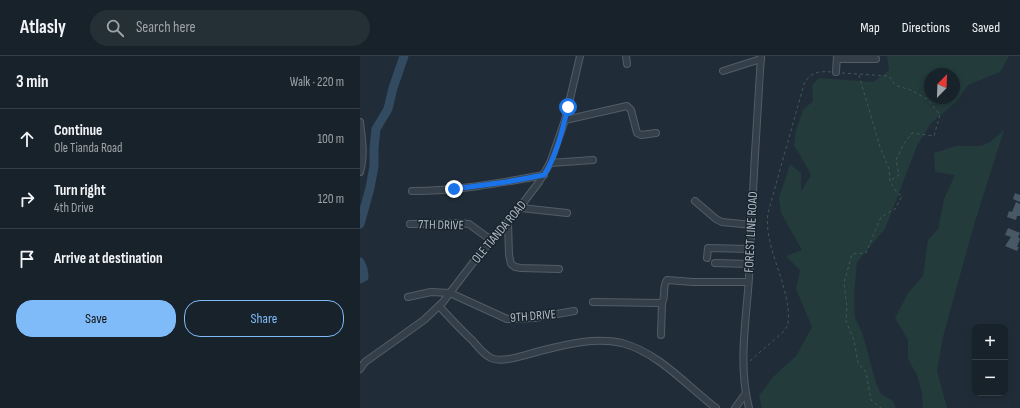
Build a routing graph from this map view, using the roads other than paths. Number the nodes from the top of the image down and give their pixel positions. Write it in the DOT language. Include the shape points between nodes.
graph roads {
  1 [pos="580,56"];
  2 [pos="626,56"];
  3 [pos="837,57"];
  4 [pos="761,58"];
  5 [pos="876,59"];
  6 [pos="626,64"];
  7 [pos="723,71"];
  8 [pos="836,72"];
  9 [pos="565,120"];
  10 [pos="360,122"];
  11 [pos="656,133"];
  12 [pos="362,146"];
  13 [pos="593,160"];
  14 [pos="550,163"];
  15 [pos="360,172"];
  16 [pos="544,175"];
  17 [pos="412,191"];
  18 [pos="695,201"];
  19 [pos="520,208"];
  20 [pos="567,213"];
  21 [pos="508,222"];
  22 [pos="410,224"];
  23 [pos="752,225"];
  24 [pos="492,240"];
  25 [pos="750,249"];
  26 [pos="707,258"];
  27 [pos="715,263"];
  28 [pos="749,264"];
  29 [pos="559,269"];
  30 [pos="748,282"];
  31 [pos="450,294"];
  32 [pos="408,297"];
  33 [pos="593,302"];
  34 [pos="662,303"];
  35 [pos="439,306"];
  36 [pos="574,311"];
  37 [pos="661,335"];
  38 [pos="360,369"];
  39 [pos="746,392"];
  40 [pos="716,408"];
  41 [pos="736,408"];
  42 [pos="749,408"];
  1 -- 9 [label="street, OLE TIANDA ROAD"];
  2 -- 6 [label="street"];
  3 -- 5 [label="street"];
  3 -- 8 [label="street"];
  4 -- 7 [label="street"];
  4 -- 23 [label="street, FOREST LINE ROAD"];
  9 -- 11 [label="street" via="627,106 631,110 637,133"];
  9 -- 14 [label="street, OLE TIANDA ROAD"];
  10 -- 12 [label="street"];
  12 -- 15 [label="street" via="363,160"];
  13 -- 14 [label="street"];
  14 -- 16 [label="street, OLE TIANDA ROAD"];
  16 -- 17 [label="street" via="481,186"];
  16 -- 19 [label="street, OLE TIANDA ROAD"];
  18 -- 23 [label="street" via="722,222"];
  19 -- 20 [label="street"];
  19 -- 21 [label="street, OLE TIANDA ROAD"];
  21 -- 24 [label="street, OLE TIANDA ROAD"];
  21 -- 29 [label="street" via="508,255 511,264 521,268"];
  22 -- 24 [label="street, 7TH DRIVE" via="469,224"];
  23 -- 25 [label="street, FOREST LINE ROAD"];
  24 -- 31 [label="street, OLE TIANDA ROAD"];
  25 -- 26 [label="street" via="708,248"];
  25 -- 28 [label="street, FOREST LINE ROAD"];
  27 -- 28 [label="street"];
  28 -- 30 [label="street, FOREST LINE ROAD"];
  30 -- 34 [label="street" via="667,280"];
  30 -- 39 [label="street, FOREST LINE ROAD" via="743,367"];
  31 -- 32 [label="street, 9TH DRIVE" via="431,292"];
  31 -- 35 [label="street, OLE TIANDA ROAD"];
  31 -- 36 [label="street, 9TH DRIVE" via="507,320"];
  33 -- 34 [label="street"];
  34 -- 37 [label="street"];
  35 -- 38 [label="street, OLE TIANDA ROAD" via="424,320 365,362"];
  35 -- 40 [label="street" via="483,352 494,359 606,340 648,354"];
  39 -- 41 [label="street"];
  39 -- 42 [label="street, FOREST LINE ROAD"];
}
